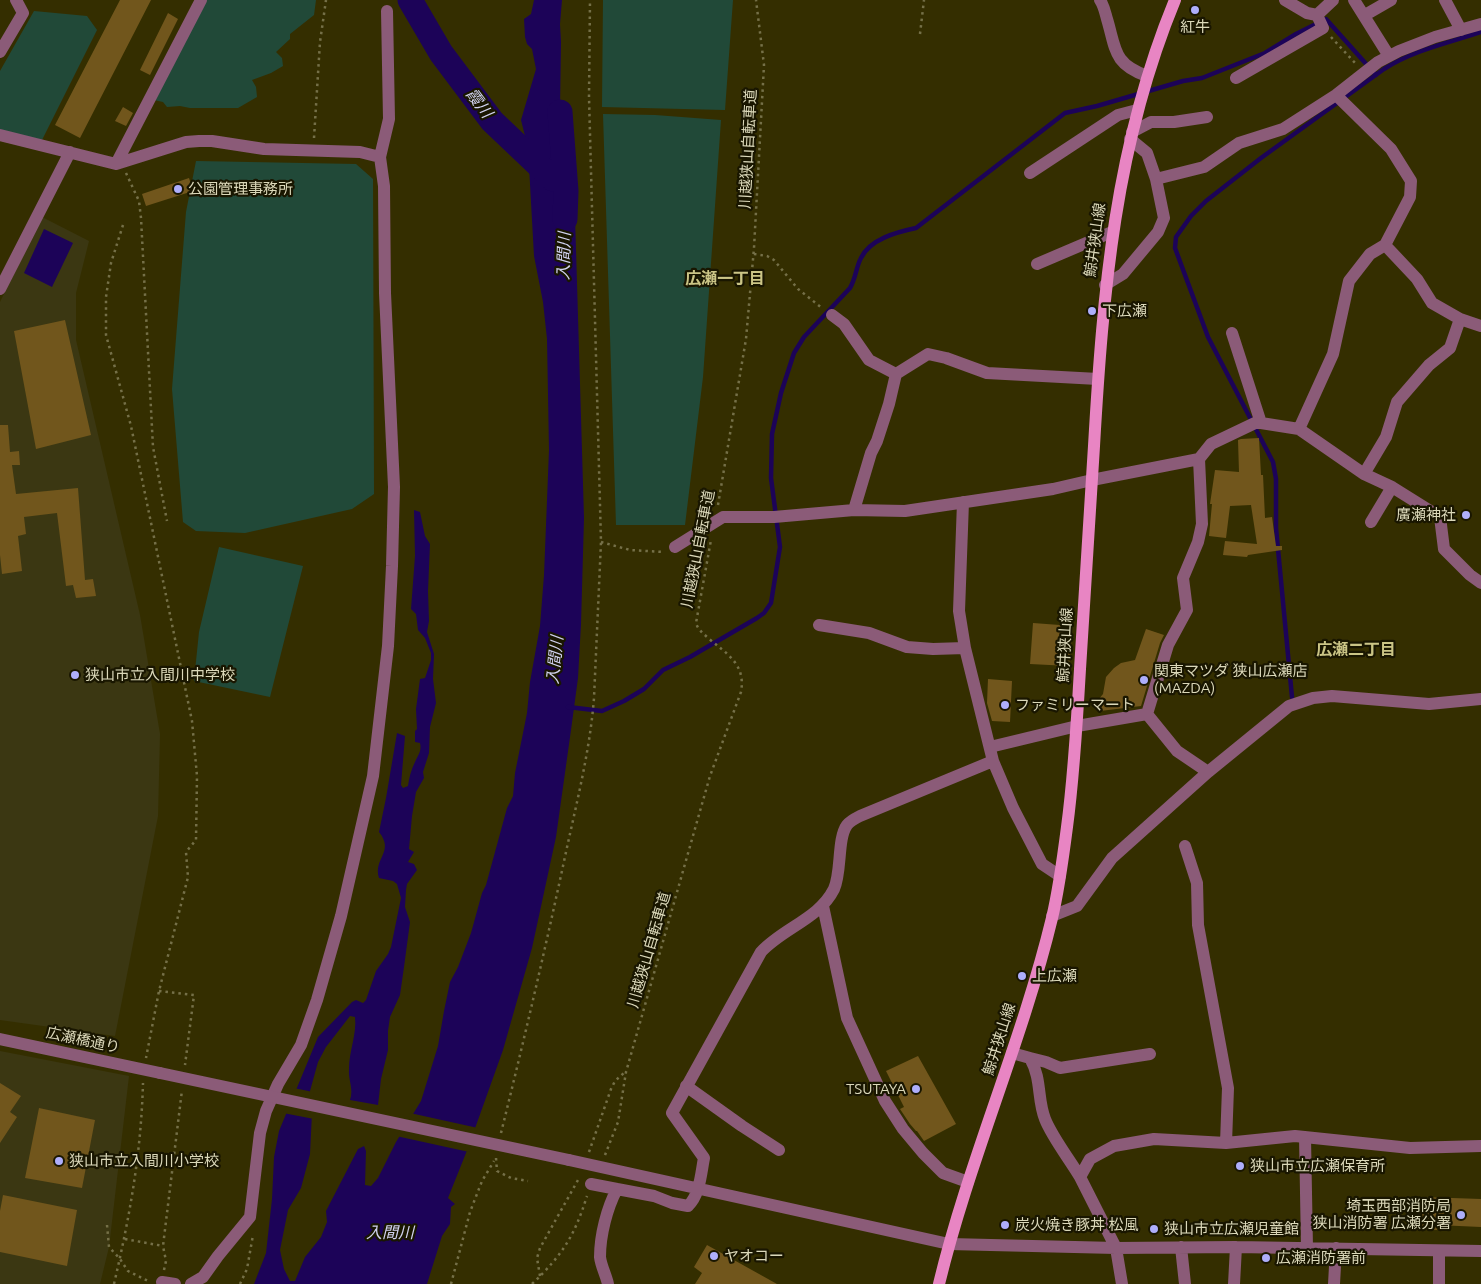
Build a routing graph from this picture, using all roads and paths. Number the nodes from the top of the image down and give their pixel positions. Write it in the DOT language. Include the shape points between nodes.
graph roads {
  1 [pos="16,0"];
  2 [pos="200,0"];
  3 [pos="326,0"];
  4 [pos="590,0"];
  5 [pos="756,0"];
  6 [pos="924,0"];
  7 [pos="1100,0"];
  8 [pos="1175,0"];
  9 [pos="1285,0"];
  10 [pos="1333,0"];
  11 [pos="1354,0"];
  12 [pos="1391,0"];
  13 [pos="1445,0"];
  14 [pos="386,11"];
  15 [pos="1317,15"];
  16 [pos="1365,15"];
  17 [pos="1481,25"];
  18 [pos="1323,28"];
  19 [pos="1461,30"];
  20 [pos="920,34"];
  21 [pos="0,52"];
  22 [pos="1384,59"];
  23 [pos="1364,73"];
  24 [pos="1236,78"];
  25 [pos="1146,80"];
  26 [pos="1336,95"];
  27 [pos="1138,107"];
  28 [pos="1207,117"];
  29 [pos="0,135"];
  30 [pos="1131,135"];
  31 [pos="313,151"];
  32 [pos="70,152"];
  33 [pos="380,157"];
  34 [pos="116,164"];
  35 [pos="1030,173"];
  36 [pos="1156,179"];
  37 [pos="123,225"];
  38 [pos="1112,232"];
  39 [pos="1385,245"];
  40 [pos="754,254"];
  41 [pos="1037,264"];
  42 [pos="1105,285"];
  43 [pos="0,289"];
  44 [pos="832,315"];
  45 [pos="1460,320"];
  46 [pos="1481,326"];
  47 [pos="1232,333"];
  48 [pos="896,374"];
  49 [pos="1098,379"];
  50 [pos="1258,423"];
  51 [pos="1299,429"];
  52 [pos="1200,459"];
  53 [pos="1364,474"];
  54 [pos="1092,480"];
  55 [pos="1392,487"];
  56 [pos="963,502"];
  57 [pos="854,510"];
  58 [pos="167,521"];
  59 [pos="715,521"];
  60 [pos="1371,522"];
  61 [pos="601,542"];
  62 [pos="675,547"];
  63 [pos="1481,583"];
  64 [pos="819,625"];
  65 [pos="965,648"];
  66 [pos="1481,699"];
  67 [pos="1147,714"];
  68 [pos="1077,726"];
  69 [pos="990,747"];
  70 [pos="994,761"];
  71 [pos="1208,772"];
  72 [pos="1185,846"];
  73 [pos="1060,876"];
  74 [pos="823,906"];
  75 [pos="1052,916"];
  76 [pos="159,991"];
  77 [pos="0,1039"];
  78 [pos="1012,1053"];
  79 [pos="1150,1054"];
  80 [pos="1030,1058"];
  81 [pos="144,1069"];
  82 [pos="185,1069"];
  83 [pos="626,1072"];
  84 [pos="686,1086"];
  85 [pos="183,1088"];
  86 [pos="1305,1137"];
  87 [pos="499,1142"];
  88 [pos="1226,1143"];
  89 [pos="1481,1146"];
  90 [pos="590,1150"];
  91 [pos="780,1150"];
  92 [pos="497,1151"];
  93 [pos="605,1155"];
  94 [pos="495,1160"];
  95 [pos="1080,1177"];
  96 [pos="528,1180"];
  97 [pos="586,1180"];
  98 [pos="968,1182"];
  99 [pos="698,1188"];
  100 [pos="617,1189"];
  101 [pos="107,1225"];
  102 [pos="254,1230"];
  103 [pos="125,1239"];
  104 [pos="949,1244"];
  105 [pos="162,1246"];
  106 [pos="1236,1246"];
  107 [pos="1181,1247"];
  108 [pos="1116,1248"];
  109 [pos="1307,1248"];
  110 [pos="1336,1248"];
  111 [pos="1439,1251"];
  112 [pos="1481,1251"];
  113 [pos="120,1259"];
  114 [pos="540,1276"];
  115 [pos="162,1282"];
  116 [pos="114,1284"];
  117 [pos="176,1284"];
  118 [pos="191,1284"];
  119 [pos="240,1284"];
  120 [pos="451,1284"];
  121 [pos="532,1284"];
  122 [pos="608,1284"];
  123 [pos="939,1284"];
  124 [pos="1122,1284"];
  125 [pos="1185,1284"];
  126 [pos="1234,1284"];
  127 [pos="1334,1284"];
  128 [pos="1439,1284"];
  1 -- 21 [label="street" via="23,13"];
  2 -- 34 [label="street"];
  3 -- 31 [label="path"];
  4 -- 61 [label="path" via="590,127"];
  5 -- 40 [label="path, 川越狭山自転車道" via="764,65"];
  6 -- 20 [label="path"];
  7 -- 25 [label="street" via="1120,61"];
  8 -- 25 [label="main road, 鯨井狭山線"];
  9 -- 15 [label="street"];
  10 -- 15 [label="street"];
  11 -- 16 [label="street"];
  12 -- 16 [label="street"];
  13 -- 19 [label="street"];
  14 -- 33 [label="street" via="389,119"];
  15 -- 18 [label="street"];
  16 -- 22 [label="street"];
  17 -- 19 [label="street"];
  18 -- 23 [label="path"];
  18 -- 24 [label="street"];
  19 -- 22 [label="street" via="1435,37"];
  22 -- 23 [label="street"];
  23 -- 26 [label="street"];
  25 -- 27 [label="main road, 鯨井狭山線"];
  26 -- 36 [label="street" via="1283,129 1239,143 1204,167"];
  26 -- 39 [label="street" via="1392,149 1411,181 1410,197"];
  27 -- 30 [label="main road, 鯨井狭山線"];
  27 -- 35 [label="street" via="1118,115"];
  28 -- 30 [label="street" via="1151,122"];
  29 -- 32 [label="street"];
  30 -- 36 [label="street" via="1147,153"];
  30 -- 38 [label="main road, 鯨井狭山線"];
  31 -- 33 [label="street" via="360,152"];
  31 -- 34 [label="street" via="264,149 212,141 186,142"];
  32 -- 34 [label="street"];
  32 -- 43 [label="street"];
  33 -- 118 [label="street" via="384,186 385,293 394,486 388,646 373,776 341,916 317,1000 302,1045 266,1111 260,1133 250,1217 203,1277"];
  34 -- 58 [label="path" via="128,175 139,200 154,447"];
  36 -- 42 [label="street" via="1164,218 1158,232 1123,274"];
  37 -- 76 [label="path" via="111,264 106,297 106,335 131,426 178,650 192,721 197,776 196,840 186,852 188,877"];
  38 -- 41 [label="street"];
  38 -- 42 [label="main road, 鯨井狭山線"];
  39 -- 45 [label="street" via="1416,279 1432,303"];
  39 -- 51 [label="street" via="1370,254 1349,281 1333,354"];
  40 -- 44 [label="path" via="774,260 798,289"];
  40 -- 59 [label="path, 川越狭山自転車道" via="746,339"];
  42 -- 49 [label="main road, 鯨井狭山線"];
  44 -- 48 [label="street" via="844,324 870,360"];
  45 -- 46 [label="street"];
  45 -- 53 [label="street" via="1450,348 1429,365 1398,402 1386,437"];
  47 -- 50 [label="street"];
  48 -- 49 [label="street" via="928,354 986,372"];
  48 -- 57 [label="street"];
  49 -- 54 [label="main road, 鯨井狭山線"];
  50 -- 51 [label="street"];
  50 -- 52 [label="street" via="1211,444"];
  51 -- 53 [label="street"];
  52 -- 54 [label="street"];
  52 -- 67 [label="street" via="1202,524 1183,578 1187,610 1168,645"];
  53 -- 55 [label="street"];
  54 -- 56 [label="street"];
  54 -- 68 [label="main road, 鯨井狭山線"];
  55 -- 60 [label="street"];
  55 -- 63 [label="street" via="1440,517 1444,549"];
  56 -- 57 [label="street" via="905,511"];
  56 -- 65 [label="street" via="959,611"];
  57 -- 59 [label="street" via="777,517 723,517"];
  59 -- 62 [label="street"];
  59 -- 83 [label="path, 川越狭山自転車道" via="696,623 741,670 743,682 710,776"];
  61 -- 62 [label="path" via="630,550 660,553"];
  61 -- 87 [label="path" via="592,719 560,881"];
  64 -- 65 [label="street" via="869,633 907,647"];
  65 -- 69 [label="street"];
  66 -- 71 [label="street" via="1429,704 1332,696 1313,698 1289,706"];
  67 -- 68 [label="street"];
  67 -- 71 [label="street" via="1177,751"];
  68 -- 69 [label="street"];
  68 -- 73 [label="main road, 鯨井狭山線"];
  69 -- 70 [label="street"];
  70 -- 73 [label="street" via="1013,808 1042,864"];
  70 -- 74 [label="street" via="860,816 848,824 834,888"];
  71 -- 75 [label="street" via="1112,858 1078,906"];
  72 -- 88 [label="street" via="1197,884 1198,926 1228,1088"];
  73 -- 75 [label="main road, 鯨井狭山線"];
  74 -- 84 [label="street" via="770,942 761,952"];
  74 -- 98 [label="street" via="847,1018 885,1101 902,1129 943,1173"];
  75 -- 78 [label="main road, 鯨井狭山線"];
  76 -- 81 [label="path"];
  76 -- 82 [label="path" via="194,995"];
  77 -- 81 [label="street, 広瀬橋通り"];
  78 -- 80 [label="street"];
  78 -- 98 [label="main road, 鯨井狭山線"];
  79 -- 80 [label="street" via="1060,1068"];
  80 -- 95 [label="street" via="1036,1069 1045,1120"];
  81 -- 99 [label="street, 広瀬橋通り, bridge"];
  81 -- 103 [label="path" via="137,1171"];
  83 -- 90 [label="path" via="611,1089"];
  83 -- 93 [label="path, 川越狭山自転車道" via="618,1122"];
  84 -- 91 [label="street"];
  84 -- 99 [label="street" via="672,1113 704,1158"];
  85 -- 105 [label="path"];
  86 -- 88 [label="street"];
  86 -- 89 [label="street" via="1410,1148"];
  86 -- 109 [label="street"];
  88 -- 95 [label="street" via="1154,1140 1114,1146 1090,1159"];
  92 -- 94 [label="path"];
  94 -- 96 [label="path" via="497,1171 511,1178"];
  94 -- 120 [label="path" via="482,1181 470,1212"];
  95 -- 108 [label="street"];
  97 -- 100 [label="street"];
  97 -- 114 [label="path" via="573,1234"];
  97 -- 114 [label="path" via="540,1248 537,1258"];
  98 -- 104 [label="main road, 鯨井狭山線"];
  99 -- 100 [label="street" via="688,1206"];
  99 -- 104 [label="street, 広瀬橋通り"];
  100 -- 122 [label="street" via="602,1236 600,1257"];
  101 -- 113 [label="path" via="109,1247"];
  102 -- 119 [label="path" via="247,1269"];
  103 -- 105 [label="path"];
  103 -- 113 [label="path"];
  104 -- 108 [label="street, 広瀬橋通り"];
  104 -- 123 [label="main road, 鯨井狭山線"];
  105 -- 115 [label="path" via="166,1261"];
  106 -- 107 [label="street, 広瀬橋通り"];
  106 -- 109 [label="street, 広瀬橋通り"];
  106 -- 126 [label="street"];
  107 -- 108 [label="street, 広瀬橋通り"];
  107 -- 125 [label="street"];
  108 -- 124 [label="street"];
  109 -- 110 [label="street, 広瀬橋通り"];
  110 -- 111 [label="street, 広瀬橋通り"];
  110 -- 127 [label="street"];
  111 -- 112 [label="street, 広瀬橋通り"];
  111 -- 128 [label="street"];
  113 -- 115 [label="path" via="136,1276 149,1282"];
  113 -- 116 [label="path"];
  114 -- 121 [label="path"];
  115 -- 117 [label="street"];
}
